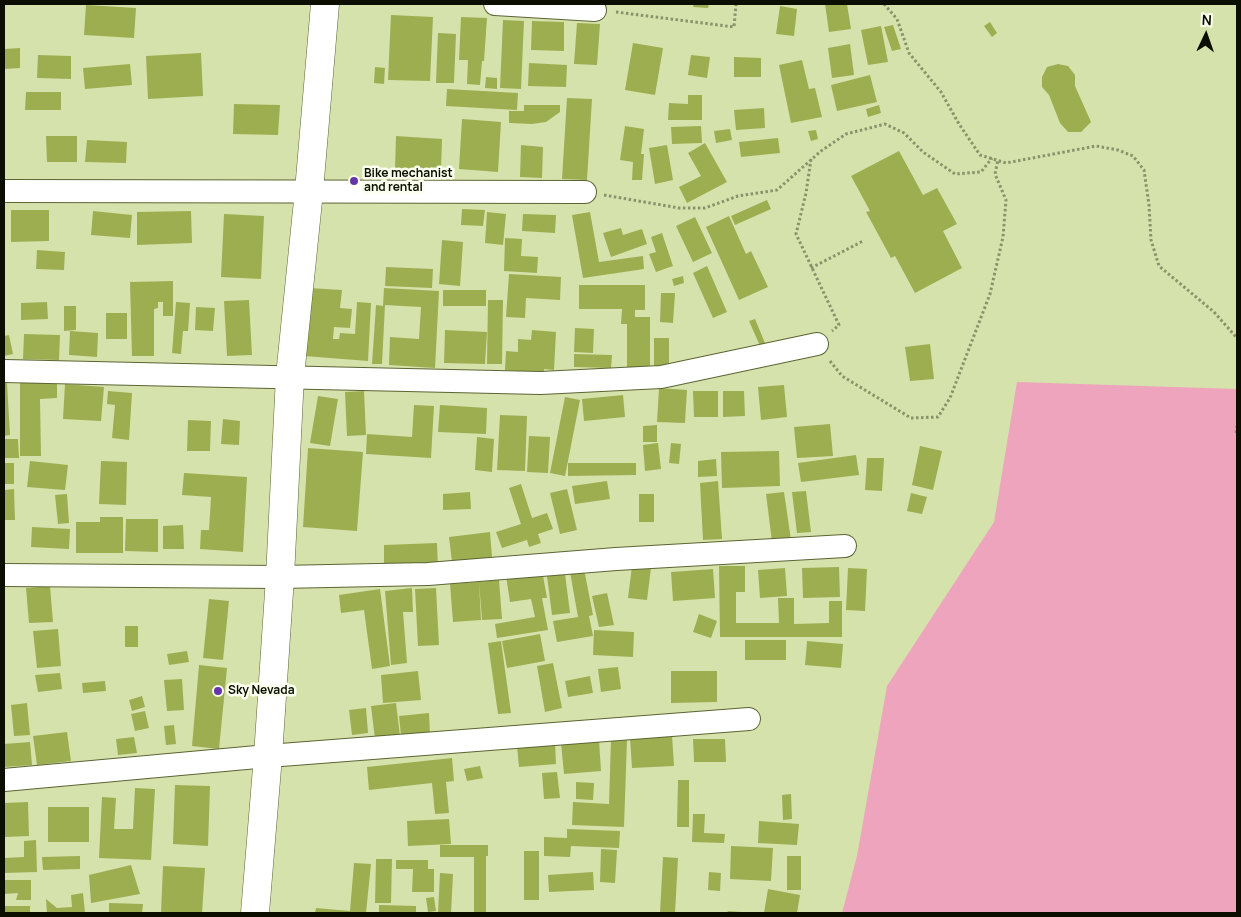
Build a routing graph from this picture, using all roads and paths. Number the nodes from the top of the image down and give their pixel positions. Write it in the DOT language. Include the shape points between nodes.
graph roads {
  1 [pos="325,4"];
  2 [pos="495,4"];
  3 [pos="736,4"];
  4 [pos="884,4"];
  5 [pos="595,10"];
  6 [pos="992,158"];
  7 [pos="811,159"];
  8 [pos="998,160"];
  9 [pos="4,191"];
  10 [pos="309,191"];
  11 [pos="585,192"];
  12 [pos="863,241"];
  13 [pos="811,268"];
  14 [pos="1237,338"];
  15 [pos="817,344"];
  16 [pos="4,371"];
  17 [pos="290,376"];
  18 [pos="1237,426"];
  19 [pos="1236,433"];
  20 [pos="845,546"];
  21 [pos="4,575"];
  22 [pos="280,577"];
  23 [pos="749,719"];
  24 [pos="268,756"];
  25 [pos="4,780"];
  26 [pos="254,913"];
  1 -- 10 [label="main road"];
  2 -- 5 [label="street"];
  3 -- 5 [label="path" via="734,27"];
  4 -- 6 [label="path" via="897,19 909,53 941,92 980,155"];
  6 -- 7 [label="path" via="981,172 955,174 923,152 904,133 885,124 846,134"];
  6 -- 8 [label="path"];
  7 -- 11 [label="path" via="777,190 738,196 705,208 679,208"];
  7 -- 13 [label="path" via="796,234"];
  8 -- 14 [label="path" via="1006,162 1096,146 1133,156 1144,170 1150,240 1159,266 1214,312"];
  8 -- 15 [label="path" via="995,174 1006,200 1003,237 990,294 950,398 938,417 911,418 842,376"];
  9 -- 10 [label="street"];
  10 -- 11 [label="street"];
  10 -- 17 [label="main road"];
  12 -- 13 [label="path"];
  13 -- 15 [label="path" via="839,325"];
  15 -- 17 [label="street" via="660,377 541,383"];
  16 -- 17 [label="street"];
  17 -- 22 [label="main road"];
  18 -- 19 [label="path"];
  20 -- 22 [label="street" via="428,574"];
  21 -- 22 [label="street"];
  22 -- 24 [label="main road"];
  23 -- 24 [label="street"];
  24 -- 25 [label="street"];
  24 -- 26 [label="main road"];
}
